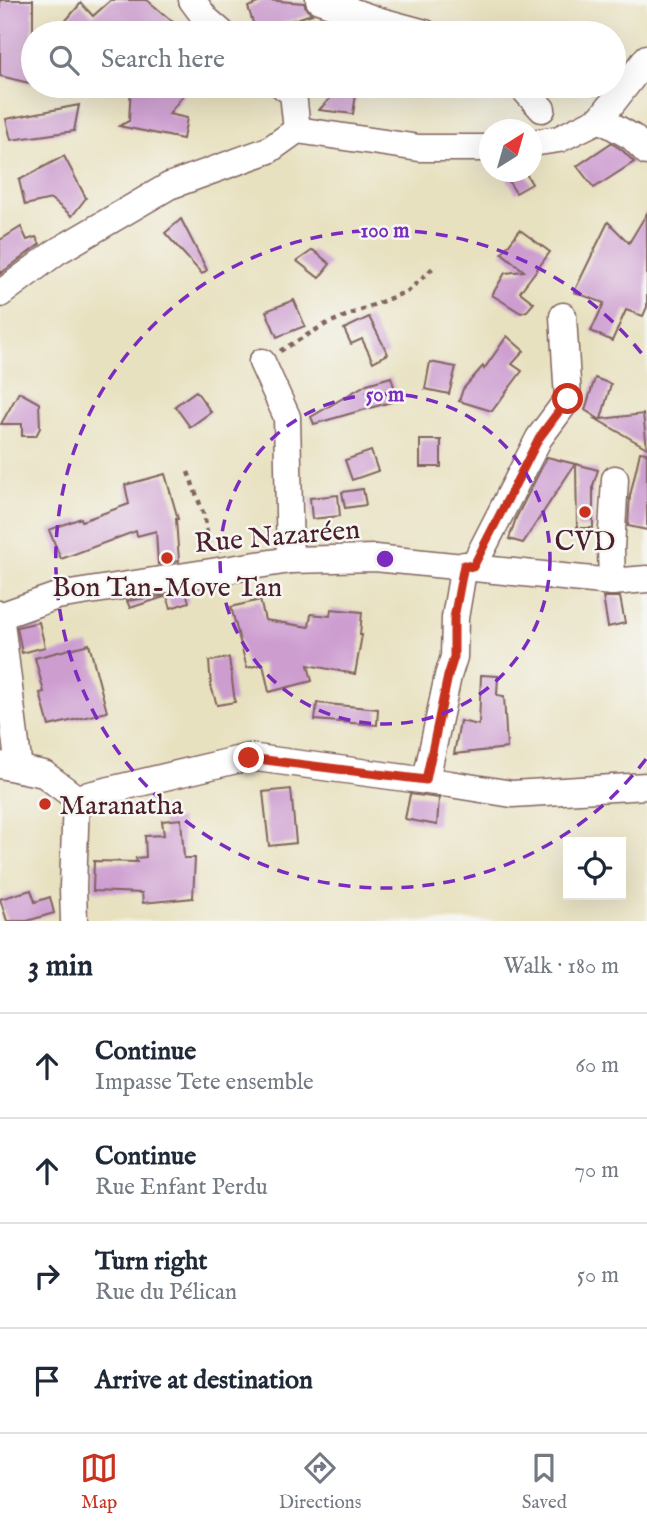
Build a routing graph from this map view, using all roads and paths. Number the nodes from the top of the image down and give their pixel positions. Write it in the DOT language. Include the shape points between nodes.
graph roads {
  1 [pos="192,0"];
  2 [pos="318,0"];
  3 [pos="208,21"];
  4 [pos="381,21"];
  5 [pos="647,58"];
  6 [pos="626,86"];
  7 [pos="294,98"];
  8 [pos="532,98"];
  9 [pos="617,98"];
  10 [pos="542,109"];
  11 [pos="600,120"];
  12 [pos="297,130"];
  13 [pos="542,141"];
  14 [pos="479,148"];
  15 [pos="647,152"];
  16 [pos="434,267"];
  17 [pos="0,294"];
  18 [pos="563,316"];
  19 [pos="262,362"];
  20 [pos="188,472"];
  21 [pos="615,479"];
  22 [pos="290,560"];
  23 [pos="469,566"];
  24 [pos="212,572"];
  25 [pos="647,579"];
  26 [pos="612,582"];
  27 [pos="0,615"];
  28 [pos="9,767"];
  29 [pos="426,780"];
  30 [pos="647,786"];
  31 [pos="76,798"];
  32 [pos="74,921"];
  1 -- 3 [label="street"];
  2 -- 4 [label="street"];
  5 -- 6 [label="street"];
  7 -- 12 [label="street"];
  8 -- 10 [label="street"];
  9 -- 11 [label="street"];
  11 -- 13 [label="street" via="559,139"];
  11 -- 15 [label="street" via="632,137"];
  12 -- 14 [label="street" via="419,148"];
  12 -- 17 [label="street" via="269,150 169,186 56,252"];
  16 -- 19 [label="path" via="408,290 326,324"];
  18 -- 23 [label="street" via="568,399 539,438"];
  19 -- 22 [label="street" via="287,416"];
  20 -- 24 [label="path" via="205,518"];
  21 -- 26 [label="street"];
  22 -- 23 [label="street, Rue Nazaréen" via="375,558"];
  22 -- 24 [label="street, Rue Nazaréen"];
  23 -- 26 [label="street, Rue Nazaréen"];
  23 -- 29 [label="street" via="454,618 454,657"];
  24 -- 27 [label="street, Rue Nazaréen" via="57,596"];
  25 -- 26 [label="street, Rue Nazaréen"];
  27 -- 28 [label="street"];
  28 -- 31 [label="street" via="44,774"];
  29 -- 30 [label="street" via="512,794"];
  29 -- 31 [label="street" via="249,758"];
  31 -- 32 [label="street"];
}
